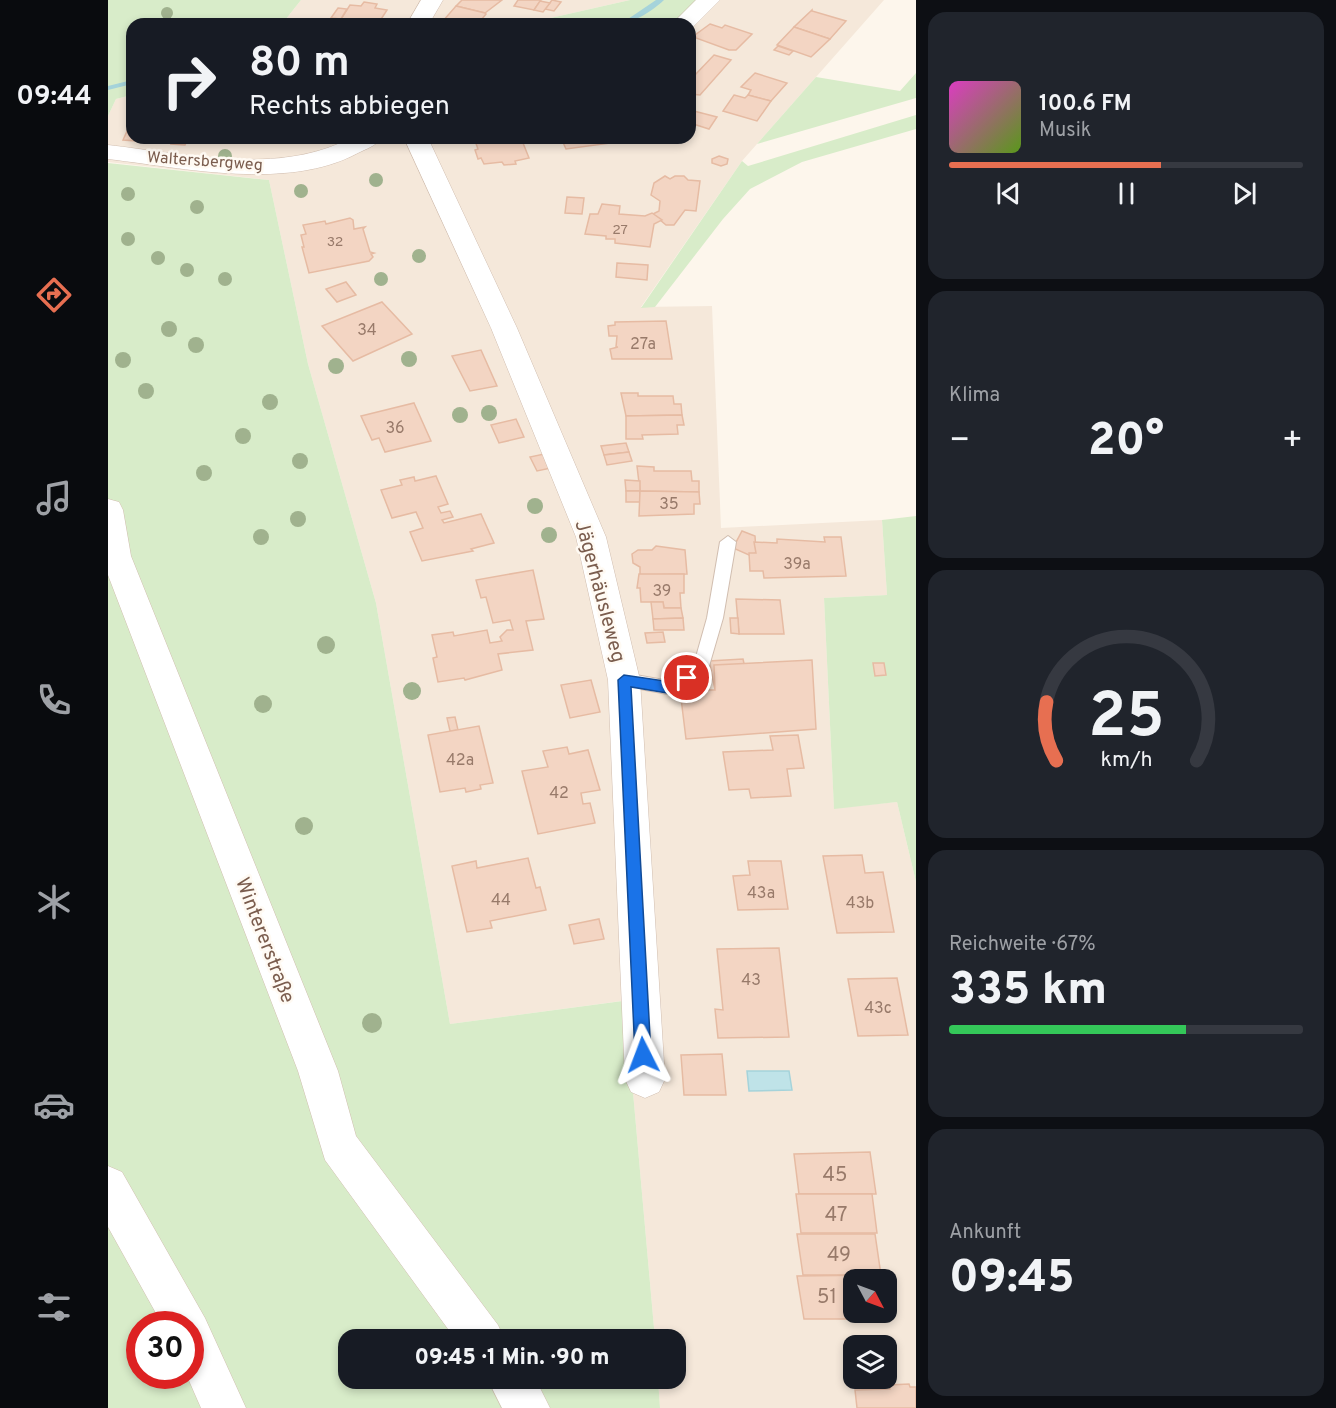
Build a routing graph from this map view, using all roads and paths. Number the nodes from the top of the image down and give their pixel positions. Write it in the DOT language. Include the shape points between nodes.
graph roads {
  1 [pos="432,0"];
  2 [pos="709,0"];
  3 [pos="422,18"];
  4 [pos="690,18"];
  5 [pos="361,144"];
  6 [pos="419,144"];
  7 [pos="108,152"];
  8 [pos="108,510"];
  9 [pos="728,542"];
  10 [pos="624,680"];
  11 [pos="645,1079"];
  12 [pos="108,1186"];
  13 [pos="178,1311"];
  14 [pos="475,1329"];
  15 [pos="204,1364"];
  16 [pos="516,1389"];
  17 [pos="224,1408"];
  18 [pos="528,1408"];
  1 -- 3 [label="street"];
  2 -- 4 [label="street"];
  5 -- 7 [label="street, Waltersbergweg" via="321,159 259,167"];
  6 -- 10 [label="street, Jägerhäusleweg" via="504,328 591,537"];
  8 -- 14 [label="street, Wintererstraße" via="116,556 318,1071 339,1146"];
  9 -- 10 [label="lane" via="715,618 701,668 673,688"];
  10 -- 11 [label="street, Jägerhäusleweg"];
  12 -- 13 [label="street"];
  15 -- 17 [label="street"];
  16 -- 18 [label="street"];
}
